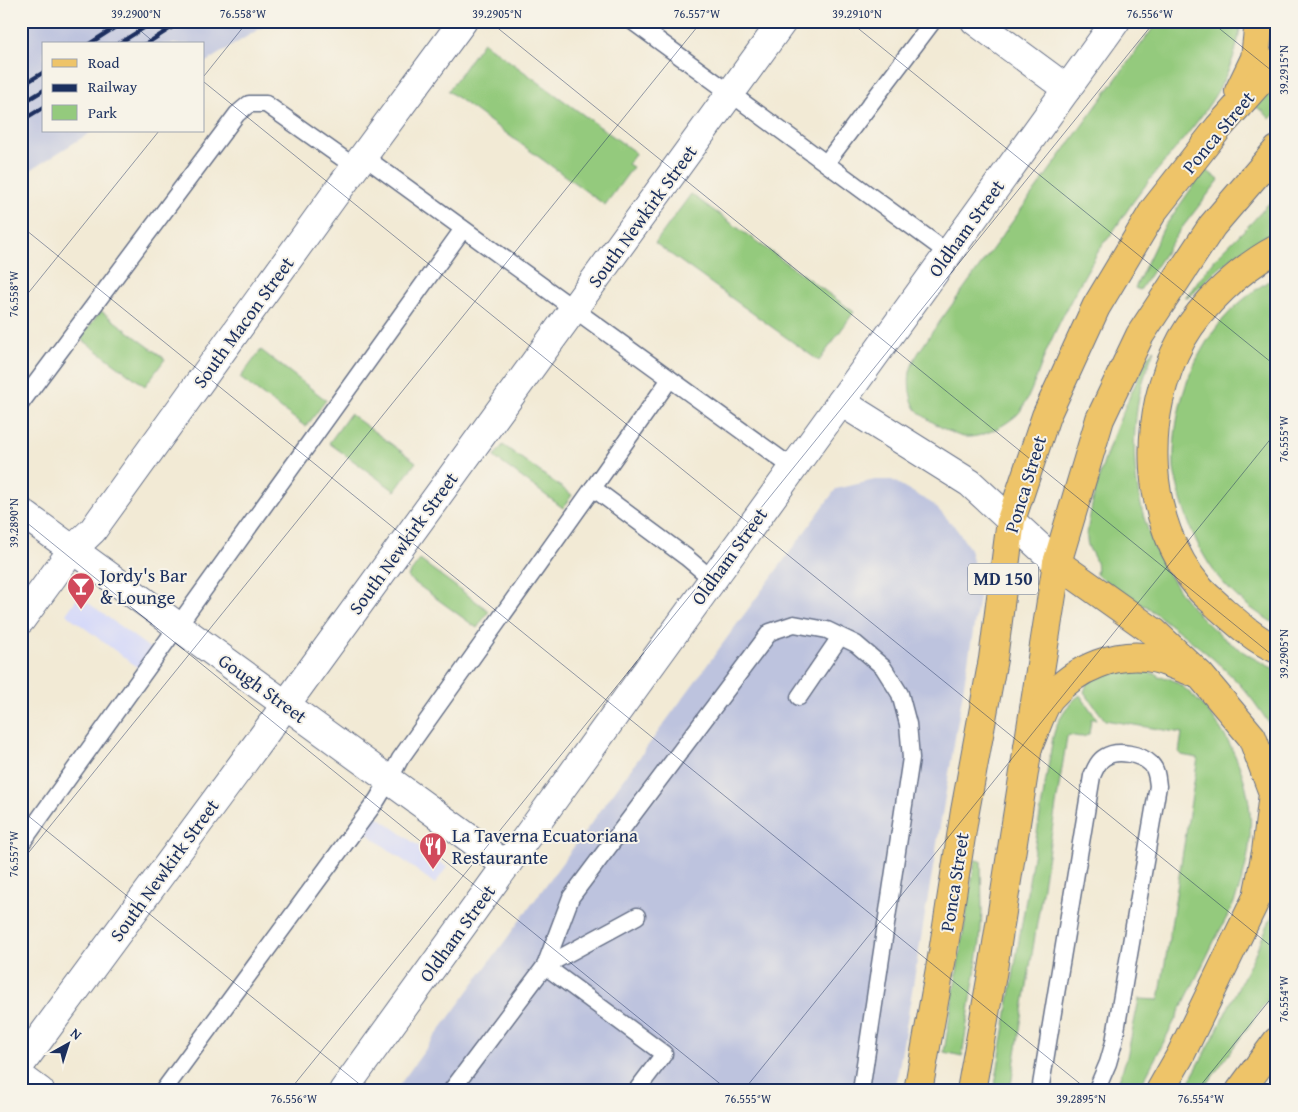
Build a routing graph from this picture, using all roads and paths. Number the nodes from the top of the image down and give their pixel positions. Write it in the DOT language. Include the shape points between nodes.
graph roads {
  1 [pos="463,21"];
  2 [pos="632,21"];
  3 [pos="783,21"];
  4 [pos="933,21"];
  5 [pos="975,21"];
  6 [pos="1116,21"];
  7 [pos="1259,21"];
  8 [pos="1277,62"];
  9 [pos="1067,89"];
  10 [pos="731,94"];
  11 [pos="1227,118"];
  12 [pos="1277,150"];
  13 [pos="359,162"];
  14 [pos="826,164"];
  15 [pos="464,229"];
  16 [pos="1277,249"];
  17 [pos="948,253"];
  18 [pos="574,309"];
  19 [pos="670,379"];
  20 [pos="840,402"];
  21 [pos="21,403"];
  22 [pos="793,468"];
  23 [pos="593,488"];
  24 [pos="21,512"];
  25 [pos="1011,520"];
  26 [pos="73,549"];
  27 [pos="1057,563"];
  28 [pos="712,579"];
  29 [pos="21,620"];
  30 [pos="178,626"];
  31 [pos="840,637"];
  32 [pos="1277,649"];
  33 [pos="1200,675"];
  34 [pos="799,697"];
  35 [pos="285,704"];
  36 [pos="1028,747"];
  37 [pos="390,780"];
  38 [pos="21,844"];
  39 [pos="506,865"];
  40 [pos="637,916"];
  41 [pos="545,966"];
  42 [pos="1277,1040"];
  43 [pos="21,1064"];
  44 [pos="21,1077"];
  45 [pos="40,1091"];
  46 [pos="163,1091"];
  47 [pos="342,1091"];
  48 [pos="451,1091"];
  49 [pos="636,1091"];
  50 [pos="861,1091"];
  51 [pos="918,1091"];
  52 [pos="971,1091"];
  53 [pos="1040,1091"];
  54 [pos="1096,1091"];
  55 [pos="1160,1091"];
  56 [pos="1240,1091"];
  1 -- 13 [label="street, South Macon Street"];
  2 -- 10 [label="lane"];
  3 -- 10 [label="street, South Newkirk Street"];
  4 -- 14 [label="lane"];
  5 -- 9 [label="street"];
  6 -- 9 [label="street, Oldham Street"];
  7 -- 11 [label="main road, MD 150" via="1255,58"];
  8 -- 11 [label="main road, Ponca Street / MD 150"];
  9 -- 17 [label="street, Oldham Street"];
  10 -- 14 [label="lane"];
  10 -- 18 [label="street, South Newkirk Street"];
  11 -- 25 [label="main road, Ponca Street / MD 150" via="1154,210 1096,307 1046,416"];
  12 -- 27 [label="main road, MD 150" via="1212,226 1140,335 1100,419"];
  13 -- 15 [label="lane"];
  13 -- 21 [label="lane" via="266,104 249,104 237,114"];
  13 -- 26 [label="street, South Macon Street" via="93,530"];
  14 -- 17 [label="lane"];
  15 -- 18 [label="lane"];
  15 -- 30 [label="lane"];
  16 -- 32 [label="main road" via="1262,257 1215,296 1182,339 1165,378 1156,416 1153,452 1154,482 1161,515 1175,551 1200,589 1232,618"];
  17 -- 20 [label="street, Oldham Street"];
  18 -- 19 [label="lane"];
  18 -- 35 [label="street, South Newkirk Street"];
  19 -- 22 [label="lane"];
  19 -- 23 [label="lane"];
  20 -- 22 [label="street, Oldham Street"];
  20 -- 25 [label="street" via="970,483"];
  22 -- 28 [label="street, Oldham Street"];
  23 -- 28 [label="lane"];
  23 -- 37 [label="lane" via="400,759"];
  24 -- 26 [label="street, Gough Street"];
  25 -- 27 [label="street"];
  25 -- 51 [label="main road, Ponca Street / MD 150" via="993,659"];
  26 -- 29 [label="street, South Macon Street"];
  26 -- 30 [label="street, Gough Street"];
  27 -- 33 [label="main road" via="1154,632"];
  27 -- 36 [label="main road, MD 150"];
  28 -- 39 [label="street, Oldham Street"];
  30 -- 35 [label="street, Gough Street"];
  30 -- 38 [label="lane"];
  31 -- 34 [label="lane"];
  31 -- 41 [label="lane" via="827,630 794,624 770,632 571,897"];
  31 -- 50 [label="lane" via="856,644 882,667 900,694 908,724 911,758"];
  33 -- 36 [label="main road" via="1157,659 1130,656 1100,663 1074,676 1049,699"];
  33 -- 55 [label="main road" via="1252,738 1273,793 1257,897"];
  35 -- 37 [label="street, Gough Street"];
  35 -- 43 [label="street, South Newkirk Street"];
  36 -- 52 [label="main road, MD 150"];
  37 -- 39 [label="street, Gough Street"];
  37 -- 46 [label="lane"];
  39 -- 47 [label="street, Oldham Street"];
  40 -- 41 [label="lane"];
  41 -- 48 [label="lane"];
  41 -- 49 [label="lane" via="664,1054"];
  42 -- 56 [label="main road"];
  44 -- 45 [label="street"];
  53 -- 54 [label="lane" via="1092,776 1106,756 1119,753 1142,757 1152,765 1158,786 1114,1042"];
}
